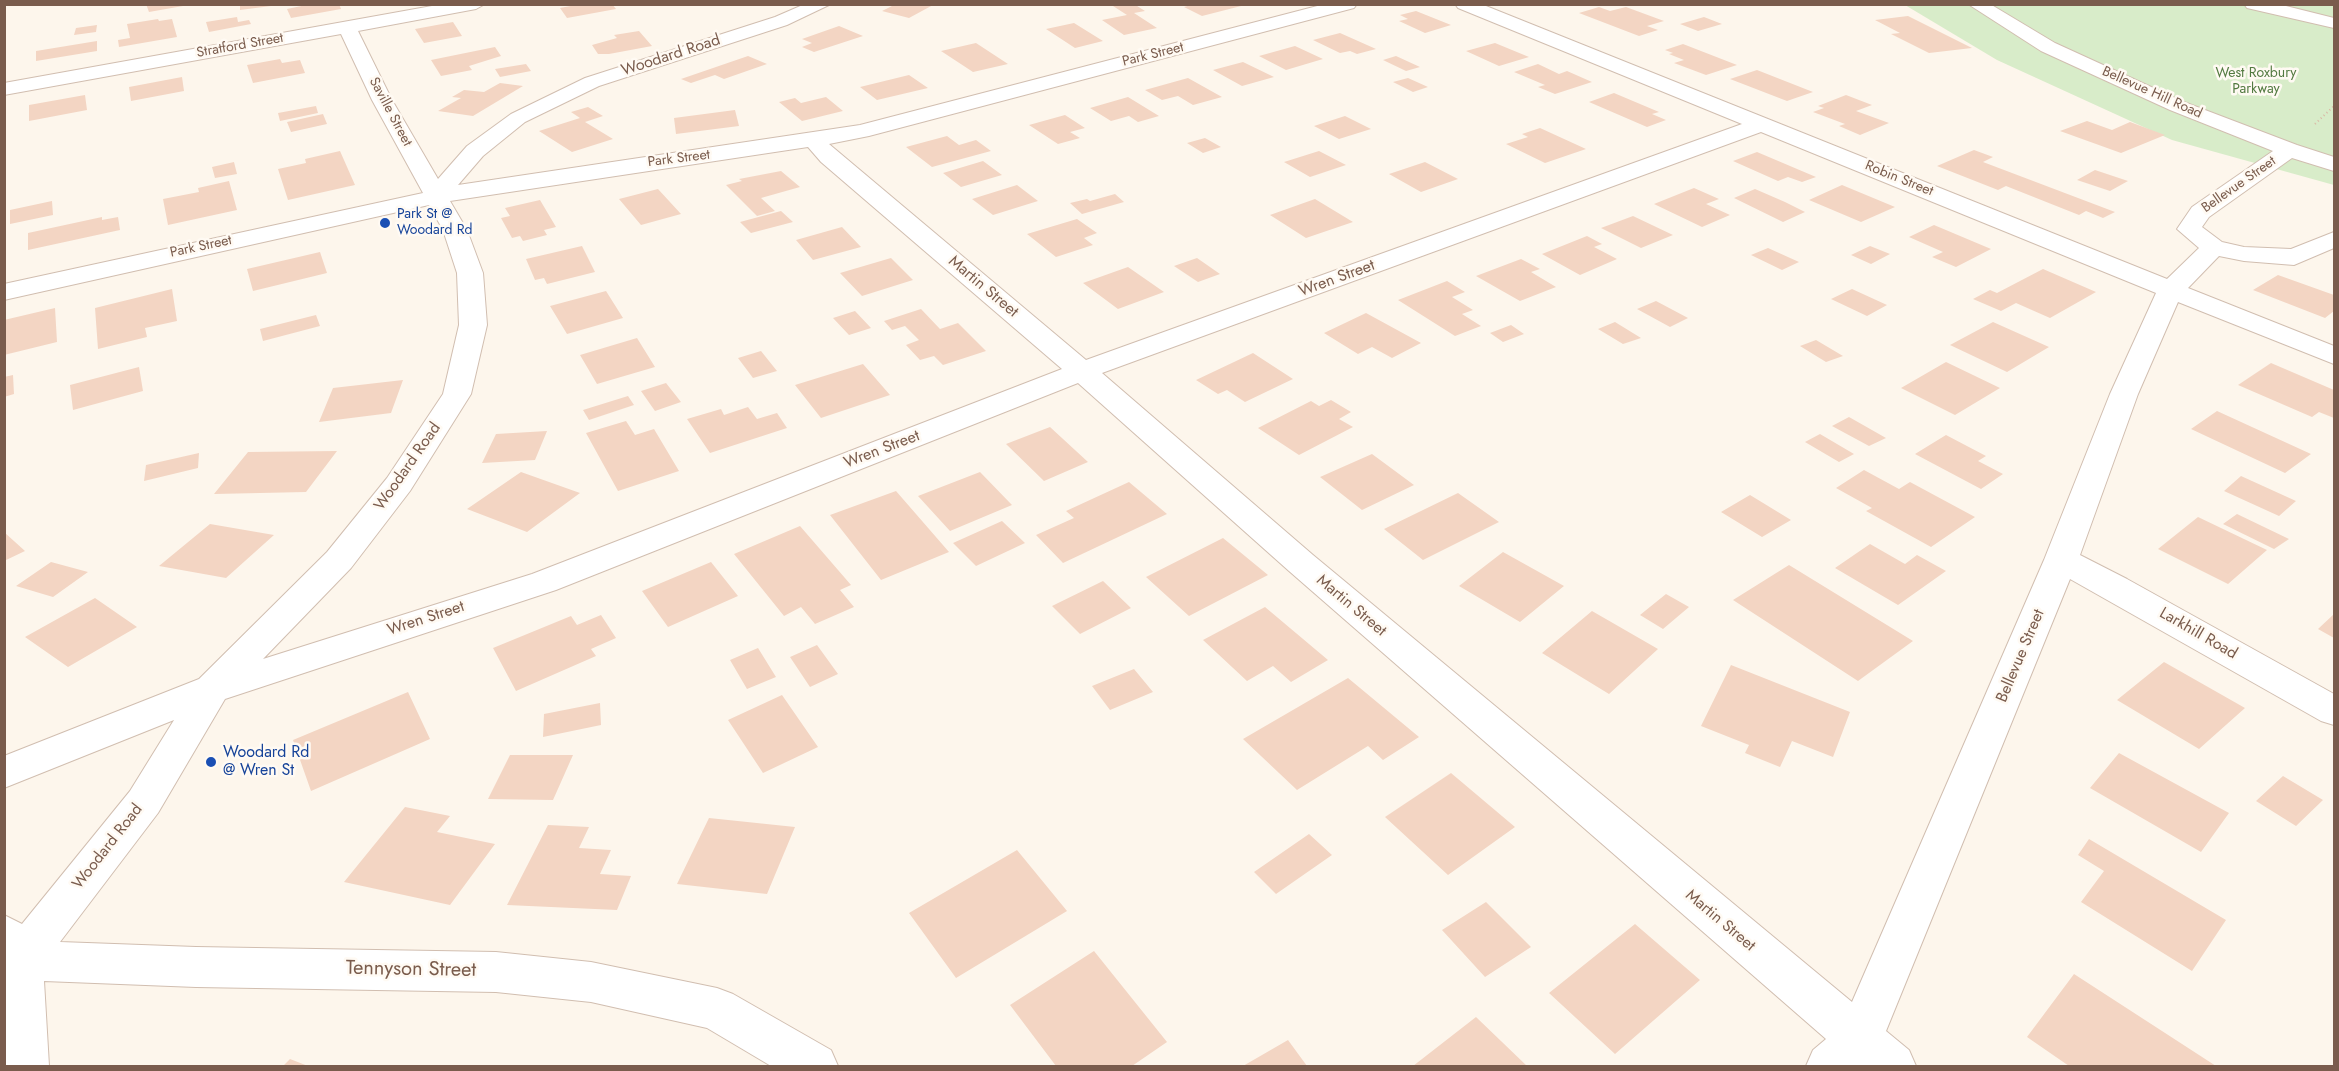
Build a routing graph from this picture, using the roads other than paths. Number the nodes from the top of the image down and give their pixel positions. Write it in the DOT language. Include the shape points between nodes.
graph roads {
  1 [pos="476,4"];
  2 [pos="822,4"];
  3 [pos="1348,4"];
  4 [pos="1464,4"];
  5 [pos="1977,4"];
  6 [pos="2253,4"];
  7 [pos="2334,23"];
  8 [pos="347,27"];
  9 [pos="4,89"];
  10 [pos="1759,125"];
  11 [pos="813,140"];
  12 [pos="2289,150"];
  13 [pos="2334,164"];
  14 [pos="436,195"];
  15 [pos="2334,239"];
  16 [pos="2214,247"];
  17 [pos="4,291"];
  18 [pos="2170,291"];
  19 [pos="2334,356"];
  20 [pos="1082,371"];
  21 [pos="2061,560"];
  22 [pos="212,689"];
  23 [pos="2334,711"];
  24 [pos="4,773"];
  25 [pos="12,947"];
  26 [pos="1859,1040"];
  27 [pos="25,1066"];
  28 [pos="814,1066"];
  29 [pos="1830,1066"];
  30 [pos="1892,1066"];
  1 -- 8 [label="street, Stratford Street"];
  2 -- 14 [label="street, Woodard Road" via="592,82 518,118 475,151"];
  3 -- 11 [label="street, Park Street" via="861,131"];
  4 -- 10 [label="street, Robin Street"];
  5 -- 12 [label="street, Bellevue Hill Road" via="2049,47 2177,106"];
  6 -- 7 [label="street"];
  8 -- 9 [label="street, Stratford Street"];
  8 -- 14 [label="street, Saville Street" via="382,100"];
  10 -- 18 [label="street, Robin Street"];
  10 -- 20 [label="street, Wren Street"];
  11 -- 14 [label="street, Park Street"];
  11 -- 20 [label="street, Martin Street"];
  12 -- 13 [label="street, Bellevue Hill Road"];
  12 -- 16 [label="street, Bellevue Street" via="2200,212 2189,229"];
  14 -- 17 [label="street, Park Street"];
  14 -- 22 [label="street, Woodard Road" via="455,230 470,273 473,325 457,394 399,484 339,560"];
  15 -- 16 [label="street, Bellevue Street" via="2294,257 2244,254"];
  16 -- 18 [label="street, Bellevue Street"];
  18 -- 19 [label="street, Robin Street"];
  18 -- 21 [label="street, Bellevue Street" via="2124,394"];
  20 -- 22 [label="street, Wren Street" via="543,582"];
  20 -- 26 [label="street, Martin Street"];
  21 -- 23 [label="street, Larkhill Road"];
  21 -- 26 [label="street, Bellevue Street"];
  22 -- 24 [label="street, Wren Street"];
  22 -- 25 [label="street, Woodard Road" via="144,802"];
  25 -- 27 [label="street"];
  25 -- 28 [label="street, Tennyson Street" via="196,967 496,972 591,982 717,1009"];
  26 -- 29 [label="street, Bellevue Street"];
  26 -- 30 [label="street, Martin Street"];
}
